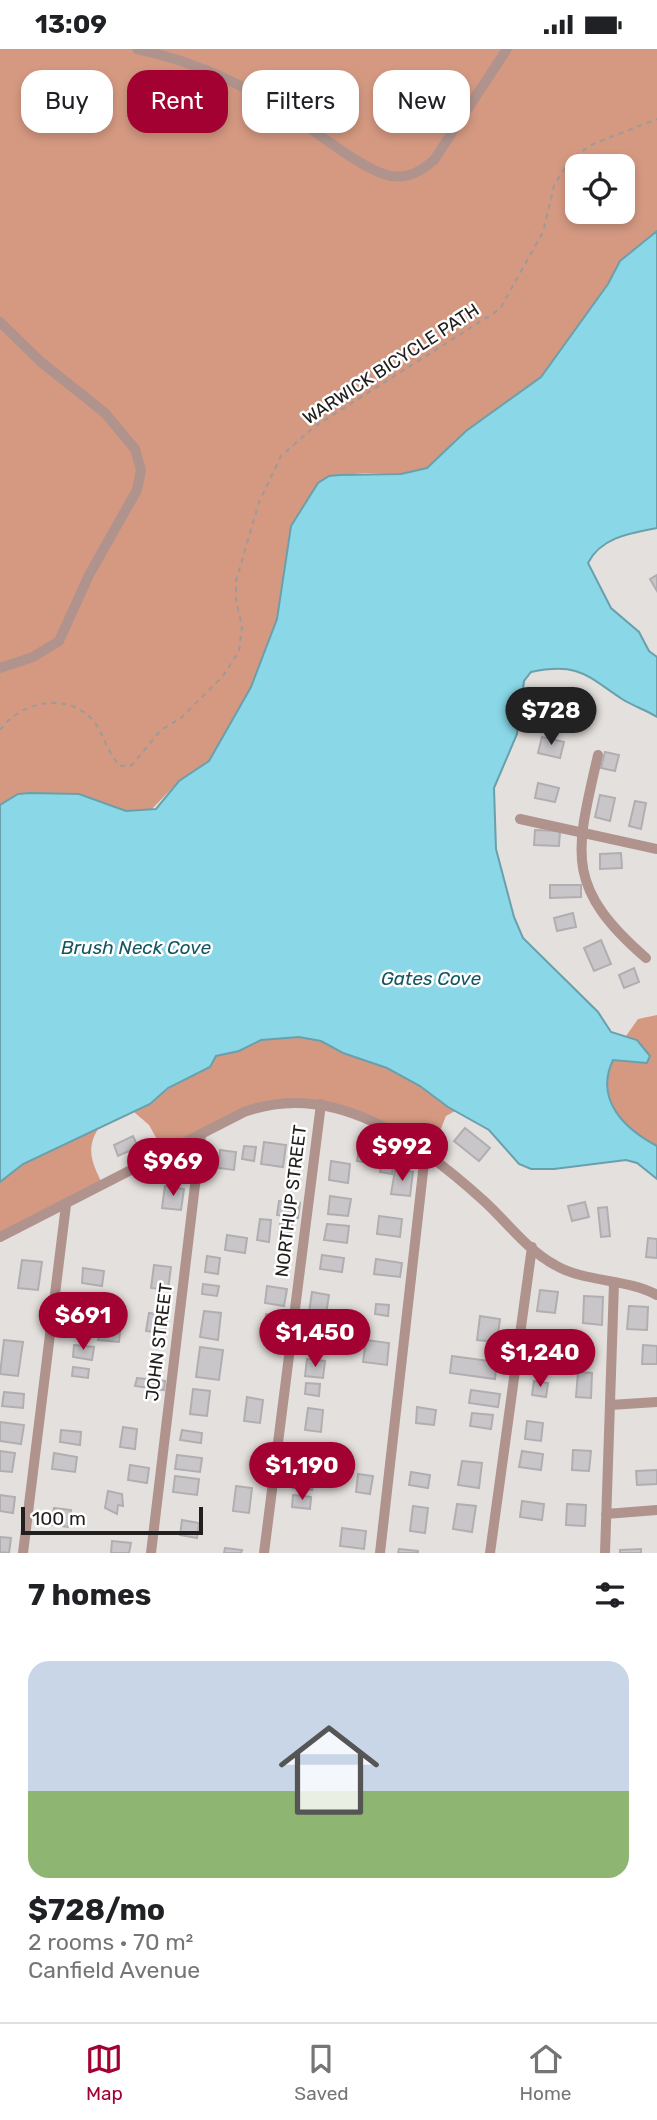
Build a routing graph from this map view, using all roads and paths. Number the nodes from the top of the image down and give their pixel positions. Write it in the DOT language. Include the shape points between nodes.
graph roads {
  1 [pos="138,49"];
  2 [pos="507,49"];
  3 [pos="657,119"];
  4 [pos="0,322"];
  5 [pos="0,669"];
  6 [pos="0,730"];
  7 [pos="598,755"];
  8 [pos="520,818"];
  9 [pos="581,832"];
  10 [pos="657,849"];
  11 [pos="646,958"];
  12 [pos="321,1104"];
  13 [pos="201,1135"];
  14 [pos="425,1154"];
  15 [pos="66,1205"];
  16 [pos="0,1237"];
  17 [pos="532,1247"];
  18 [pos="614,1283"];
  19 [pos="657,1294"];
  20 [pos="657,1402"];
  21 [pos="610,1405"];
  22 [pos="657,1510"];
  23 [pos="606,1514"];
  24 [pos="23,1553"];
  25 [pos="151,1553"];
  26 [pos="264,1553"];
  27 [pos="380,1553"];
  28 [pos="490,1553"];
  29 [pos="604,1553"];
  1 -- 2 [label="street" via="185,61 238,83 375,170 405,177 421,172 434,160"];
  3 -- 6 [label="path, WARWICK BICYCLE PATH" via="570,159 554,186 543,232 500,309 314,427 281,456 259,502 236,581 242,627 239,651 223,675 181,718 161,730 132,765 120,766 108,753 94,721 62,702 35,705 9,717"];
  4 -- 5 [label="street" via="105,413 135,449 141,470 137,490 89,575 59,641"];
  7 -- 9 [label="street"];
  8 -- 9 [label="street"];
  9 -- 10 [label="street"];
  9 -- 11 [label="street" via="579,855 587,886 605,916"];
  12 -- 13 [label="street" via="270,1103"];
  12 -- 14 [label="street" via="369,1119"];
  12 -- 26 [label="street, NORTHUP STREET"];
  13 -- 15 [label="street"];
  13 -- 25 [label="street, JOHN STREET"];
  14 -- 17 [label="street"];
  14 -- 27 [label="street"];
  15 -- 16 [label="street"];
  15 -- 24 [label="street"];
  17 -- 18 [label="street" via="555,1265"];
  17 -- 28 [label="street"];
  18 -- 19 [label="street"];
  18 -- 21 [label="street"];
  20 -- 21 [label="street"];
  21 -- 23 [label="street"];
  22 -- 23 [label="street"];
  23 -- 29 [label="street"];
}
